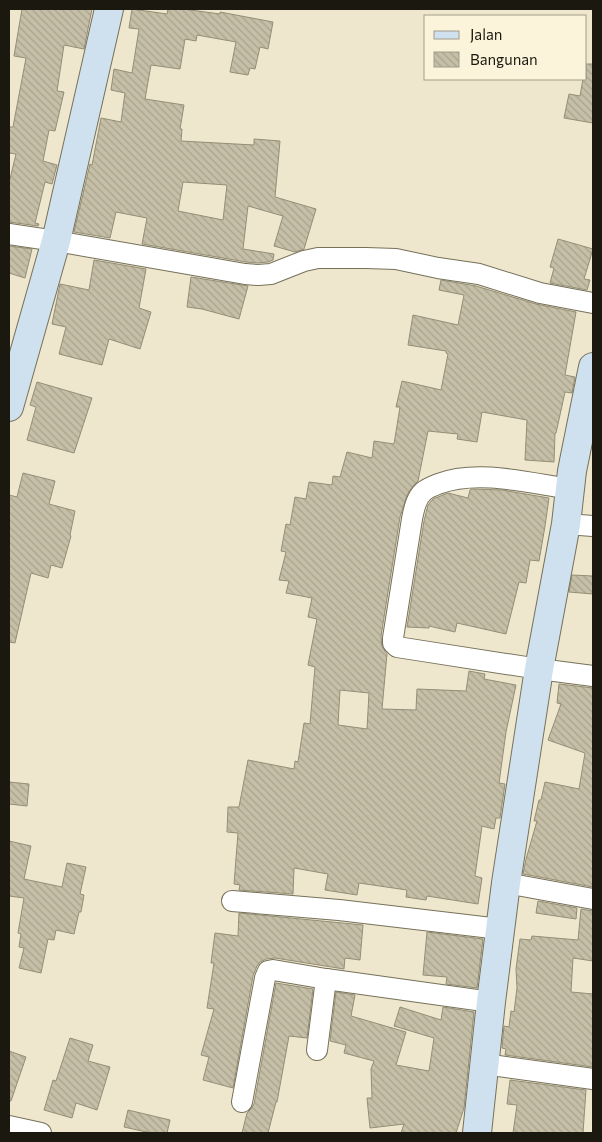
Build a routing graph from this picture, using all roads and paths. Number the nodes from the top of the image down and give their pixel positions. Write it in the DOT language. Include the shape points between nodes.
graph roads {
  1 [pos="109,9"];
  2 [pos="9,234"];
  3 [pos="56,240"];
  4 [pos="593,304"];
  5 [pos="593,368"];
  6 [pos="13,379"];
  7 [pos="9,408"];
  8 [pos="570,489"];
  9 [pos="566,524"];
  10 [pos="593,526"];
  11 [pos="540,669"];
  12 [pos="593,676"];
  13 [pos="506,883"];
  14 [pos="593,899"];
  15 [pos="232,901"];
  16 [pos="500,929"];
  17 [pos="326,979"];
  18 [pos="491,1002"];
  19 [pos="318,1050"];
  20 [pos="484,1064"];
  21 [pos="593,1079"];
  22 [pos="242,1102"];
  23 [pos="9,1126"];
  24 [pos="41,1133"];
  25 [pos="477,1133"];
  1 -- 3 [label="street"];
  2 -- 3 [label="street"];
  3 -- 4 [label="street" via="258,275 271,274 318,258 396,259 478,274 540,293"];
  3 -- 6 [label="street"];
  5 -- 8 [label="street"];
  6 -- 7 [label="street"];
  8 -- 9 [label="street"];
  8 -- 11 [label="street" via="502,479 460,478 424,491 412,519 393,643 397,647"];
  9 -- 10 [label="street"];
  9 -- 11 [label="street"];
  11 -- 12 [label="street"];
  11 -- 13 [label="street"];
  13 -- 14 [label="street"];
  13 -- 16 [label="street"];
  15 -- 16 [label="street"];
  16 -- 18 [label="street"];
  17 -- 18 [label="street"];
  17 -- 19 [label="street"];
  17 -- 22 [label="street" via="268,971"];
  18 -- 20 [label="street"];
  20 -- 21 [label="street"];
  20 -- 25 [label="street"];
  23 -- 24 [label="street"];
}
